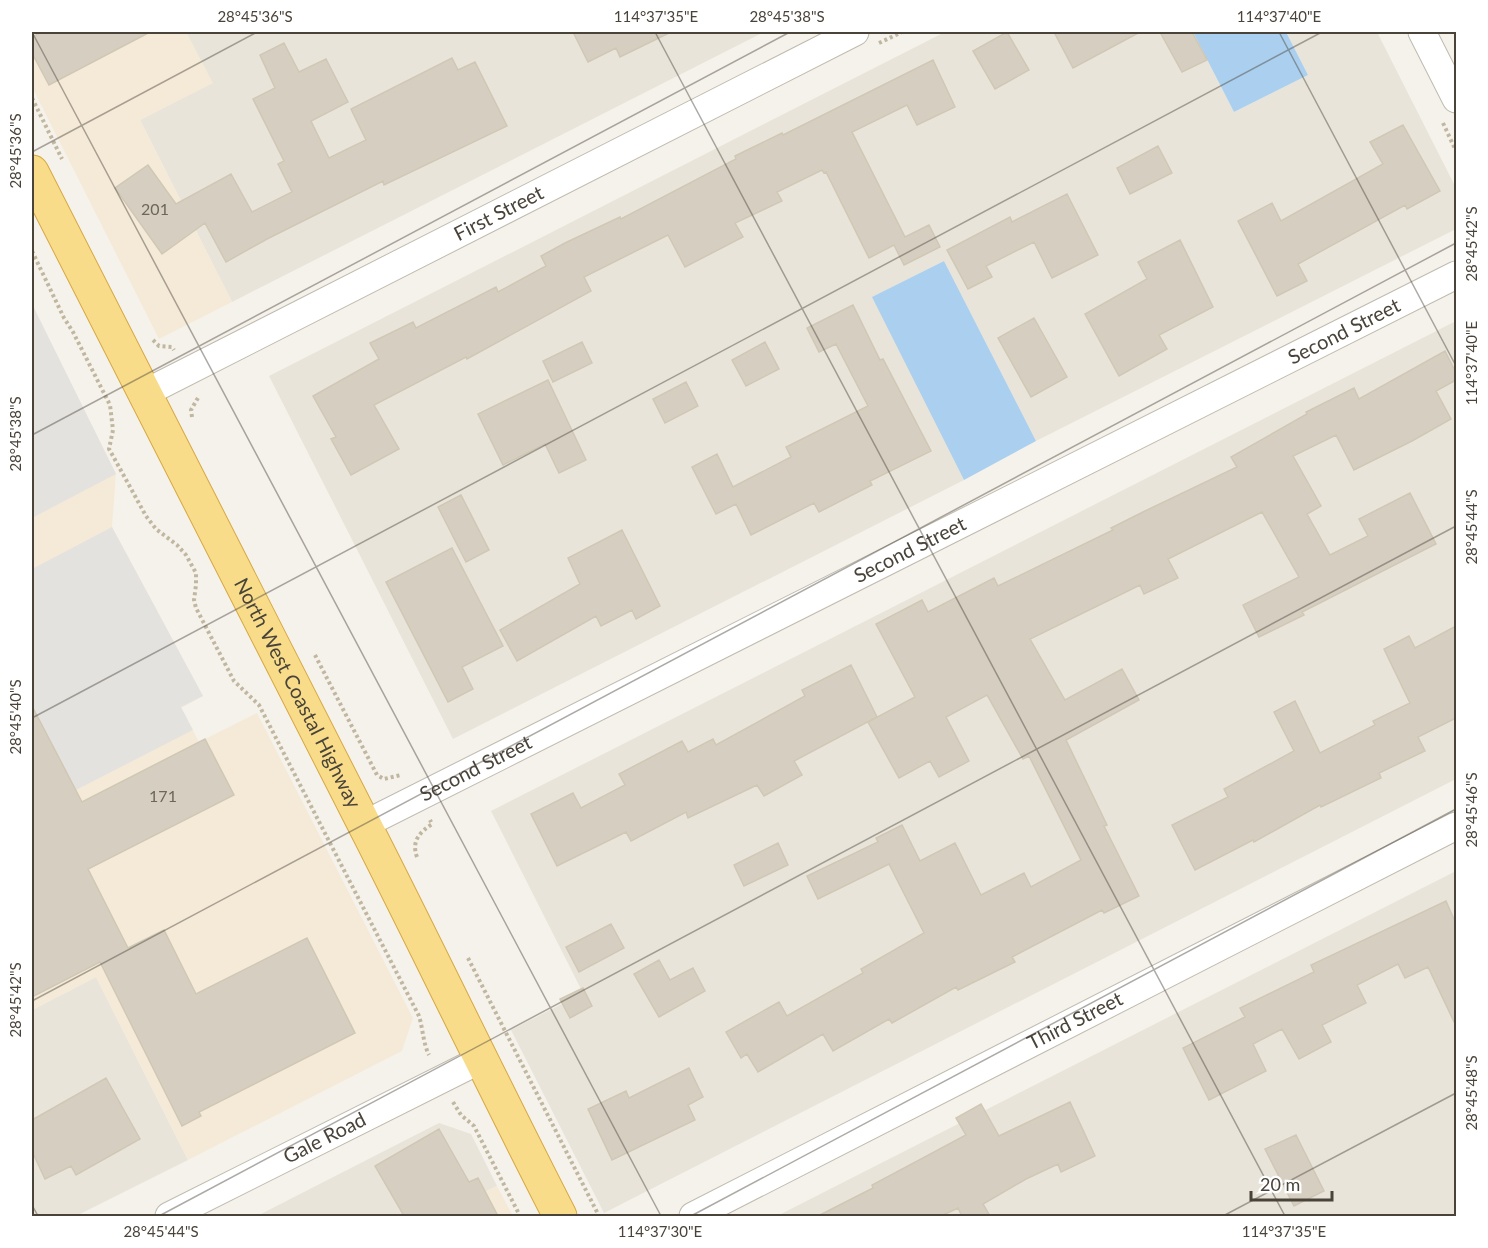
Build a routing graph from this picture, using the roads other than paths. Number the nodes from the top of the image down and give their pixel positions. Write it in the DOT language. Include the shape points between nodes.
graph roads {
  1 [pos="855,32"];
  2 [pos="1422,32"];
  3 [pos="1456,99"];
  4 [pos="32,172"];
  5 [pos="1456,275"];
  6 [pos="143,394"];
  7 [pos="365,824"];
  8 [pos="1456,825"];
  9 [pos="480,1060"];
  10 [pos="169,1216"];
  11 [pos="560,1216"];
  12 [pos="693,1216"];
  1 -- 6 [label="street, First Street"];
  2 -- 3 [label="street"];
  4 -- 6 [label="highway, North West Coastal Highway"];
  5 -- 7 [label="street, Second Street"];
  6 -- 7 [label="highway, North West Coastal Highway"];
  7 -- 9 [label="highway, North West Coastal Highway"];
  8 -- 12 [label="street, Third Street"];
  9 -- 10 [label="street, Gale Road"];
  9 -- 11 [label="highway, North West Coastal Highway"];
}
